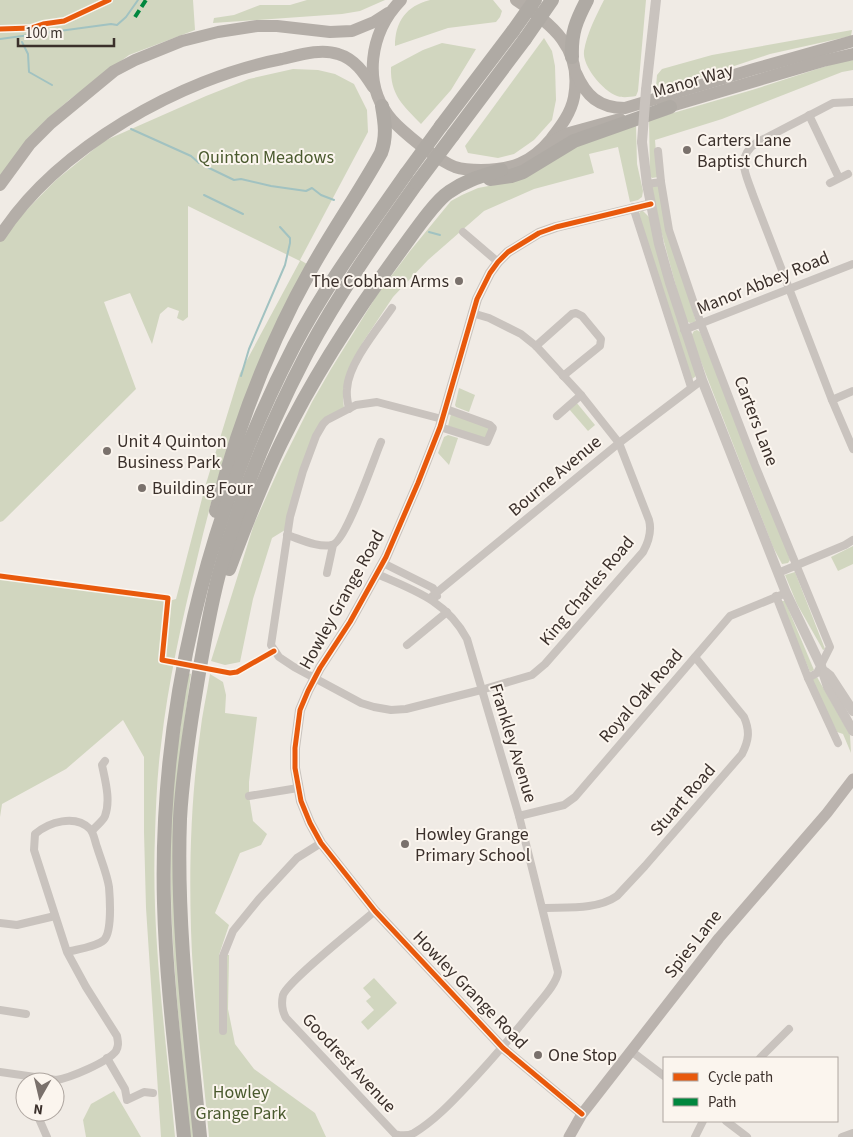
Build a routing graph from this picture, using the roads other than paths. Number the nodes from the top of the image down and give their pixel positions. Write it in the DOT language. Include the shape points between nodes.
graph roads {
  1 [pos="516,0"];
  2 [pos="535,0"];
  3 [pos="552,0"];
  4 [pos="586,0"];
  5 [pos="656,0"];
  6 [pos="397,4"];
  7 [pos="519,35"];
  8 [pos="853,41"];
  9 [pos="853,54"];
  10 [pos="573,63"];
  11 [pos="375,90"];
  12 [pos="853,102"];
  13 [pos="382,106"];
  14 [pos="670,107"];
  15 [pos="809,115"];
  16 [pos="546,146"];
  17 [pos="658,151"];
  18 [pos="501,170"];
  19 [pos="848,174"];
  20 [pos="839,178"];
  21 [pos="661,182"];
  22 [pos="830,183"];
  23 [pos="647,184"];
  24 [pos="0,185"];
  25 [pos="460,185"];
  26 [pos="650,204"];
  27 [pos="633,207"];
  28 [pos="463,232"];
  29 [pos="0,236"];
  30 [pos="498,262"];
  31 [pos="853,264"];
  32 [pos="790,289"];
  33 [pos="392,308"];
  34 [pos="472,314"];
  35 [pos="701,324"];
  36 [pos="684,330"];
  37 [pos="536,346"];
  38 [pos="564,376"];
  39 [pos="702,380"];
  40 [pos="691,387"];
  41 [pos="853,391"];
  42 [pos="581,395"];
  43 [pos="832,400"];
  44 [pos="446,408"];
  45 [pos="349,409"];
  46 [pos="557,416"];
  47 [pos="441,423"];
  48 [pos="380,442"];
  49 [pos="618,443"];
  50 [pos="853,449"];
  51 [pos="287,535"];
  52 [pos="853,540"];
  53 [pos="333,545"];
  54 [pos="383,563"];
  55 [pos="796,566"];
  56 [pos="205,569"];
  57 [pos="327,573"];
  58 [pos="778,573"];
  59 [pos="377,574"];
  60 [pos="433,595"];
  61 [pos="781,595"];
  62 [pos="447,612"];
  63 [pos="209,621"];
  64 [pos="407,645"];
  65 [pos="695,657"];
  66 [pos="822,668"];
  67 [pos="314,678"];
  68 [pos="808,678"];
  69 [pos="481,690"];
  70 [pos="853,711"];
  71 [pos="853,731"];
  72 [pos="839,739"];
  73 [pos="105,761"];
  74 [pos="853,779"];
  75 [pos="298,788"];
  76 [pos="249,796"];
  77 [pos="520,816"];
  78 [pos="92,830"];
  79 [pos="321,843"];
  80 [pos="544,908"];
  81 [pos="375,910"];
  82 [pos="55,916"];
  83 [pos="0,922"];
  84 [pos="68,952"];
  85 [pos="0,1010"];
  86 [pos="26,1014"];
  87 [pos="788,1029"];
  88 [pos="223,1031"];
  89 [pos="502,1048"];
  90 [pos="631,1051"];
  91 [pos="761,1057"];
  92 [pos="107,1058"];
  93 [pos="0,1072"];
  94 [pos="663,1075"];
  95 [pos="15,1076"];
  96 [pos="65,1078"];
  97 [pos="153,1094"];
  98 [pos="582,1114"];
  99 [pos="40,1122"];
  100 [pos="702,1122"];
  101 [pos="727,1122"];
  102 [pos="853,1133"];
  103 [pos="47,1137"];
  104 [pos="184,1137"];
  105 [pos="200,1137"];
  106 [pos="568,1137"];
  107 [pos="695,1137"];
  108 [pos="747,1137"];
  109 [pos="842,1137"];
  1 -- 10 [label="highway, Manor Way" via="552,27 567,45"];
  2 -- 7 [label="highway, bridge"];
  3 -- 7 [label="highway, bridge"];
  4 -- 10 [label="highway" via="573,32"];
  5 -- 23 [label="street, Carters Lane, bridge" via="642,142"];
  6 -- 11 [label="highway" via="381,28 376,44"];
  6 -- 24 [label="highway" via="374,22 352,32 257,26 182,41 135,60 114,71 51,123 30,144"];
  7 -- 56 [label="highway, bridge" via="441,126 324,294 275,385 244,455"];
  7 -- 63 [label="highway, bridge" via="453,135 373,245 288,390 256,464 230,538"];
  8 -- 10 [label="highway, Manor Way" via="625,108 592,98 581,85"];
  9 -- 14 [label="highway, Manor Way"];
  10 -- 16 [label="highway" via="572,104 566,119"];
  11 -- 13 [label="highway"];
  11 -- 29 [label="highway" via="364,72 350,60 324,52 259,63 210,79 123,122 88,147 30,198"];
  12 -- 15 [label="street" via="833,103"];
  13 -- 18 [label="highway" via="400,129 449,164 465,170"];
  13 -- 56 [label="highway" via="384,145 309,272 279,331 252,396 220,493"];
  14 -- 16 [label="highway, Manor Way" via="569,133"];
  14 -- 25 [label="highway" via="574,141 523,172"];
  15 -- 20 [label="street"];
  15 -- 32 [label="street" via="747,148 744,155 744,171"];
  16 -- 18 [label="highway" via="525,162"];
  17 -- 21 [label="street, Carters Lane"];
  18 -- 25 [label="highway"];
  19 -- 20 [label="street"];
  20 -- 22 [label="street"];
  21 -- 23 [label="street"];
  21 -- 35 [label="street, Carters Lane" via="670,230"];
  23 -- 26 [label="street, Carters Lane"];
  25 -- 63 [label="highway" via="439,202 392,263 348,325 303,399 260,488"];
  26 -- 27 [label="street, Howley Grange Road"];
  26 -- 36 [label="street, Carters Lane"];
  27 -- 30 [label="street, Howley Grange Road" via="539,233 517,245"];
  27 -- 40 [label="street"];
  28 -- 30 [label="street"];
  30 -- 34 [label="street, Howley Grange Road" via="482,287"];
  31 -- 32 [label="street, Manor Abbey Road"];
  32 -- 35 [label="street, Manor Abbey Road"];
  32 -- 43 [label="street"];
  33 -- 45 [label="street" via="364,347 348,380"];
  34 -- 37 [label="street, King Charles Road" via="507,326"];
  34 -- 44 [label="street, Howley Grange Road"];
  35 -- 36 [label="street, Manor Abbey Road"];
  35 -- 55 [label="street, Carters Lane"];
  36 -- 39 [label="street, Carters Lane"];
  37 -- 38 [label="street, King Charles Road"];
  37 -- 38 [label="street" via="572,314 582,316 601,339 600,346"];
  38 -- 42 [label="street, King Charles Road"];
  39 -- 40 [label="street, Bourne Avenue"];
  39 -- 58 [label="street, Carters Lane"];
  40 -- 49 [label="street, Bourne Avenue"];
  41 -- 43 [label="street"];
  42 -- 46 [label="street"];
  42 -- 49 [label="street, King Charles Road"];
  43 -- 50 [label="street"];
  44 -- 47 [label="street, Howley Grange Road"];
  44 -- 47 [label="street" via="493,428 487,442"];
  45 -- 47 [label="street, King Charles Road" via="364,402 377,402"];
  45 -- 51 [label="street, King Charles Road" via="327,420 316,436 297,488"];
  47 -- 54 [label="street, Howley Grange Road"];
  48 -- 53 [label="street" via="344,533"];
  49 -- 60 [label="street, Bourne Avenue"];
  49 -- 69 [label="street, King Charles Road" via="649,520 648,545 538,671"];
  51 -- 53 [label="street"];
  51 -- 67 [label="street, King Charles Road" via="271,646 279,657"];
  52 -- 55 [label="street"];
  53 -- 57 [label="street"];
  54 -- 59 [label="street, Howley Grange Road"];
  54 -- 60 [label="street, Frankley Avenue" via="433,588"];
  55 -- 58 [label="street"];
  55 -- 66 [label="street, Carters Lane" via="830,647"];
  56 -- 104 [label="highway" via="182,673 165,824 164,902 169,986"];
  58 -- 61 [label="street, Carters Lane"];
  59 -- 60 [label="street, Frankley Avenue"];
  59 -- 67 [label="street, Howley Grange Road"];
  60 -- 62 [label="street, Frankley Avenue"];
  61 -- 65 [label="street, Royal Oak Road" via="730,616"];
  61 -- 66 [label="street, Carters Lane"];
  61 -- 68 [label="street, Carters Lane"];
  62 -- 64 [label="street"];
  62 -- 69 [label="street, Frankley Avenue" via="467,639"];
  63 -- 105 [label="highway" via="187,746 180,818 186,985"];
  65 -- 77 [label="street, Royal Oak Road" via="575,797 564,805"];
  65 -- 80 [label="street, Stuart Road" via="744,716 749,735 742,754 612,900 595,905"];
  66 -- 68 [label="street"];
  66 -- 70 [label="street, Carters Lane"];
  66 -- 71 [label="street, Carters Lane" via="828,687"];
  67 -- 69 [label="street, King Charles Road" via="361,703 391,710"];
  67 -- 75 [label="street, Howley Grange Road" via="298,723 295,748"];
  68 -- 72 [label="street, Carters Lane"];
  69 -- 77 [label="street, Frankley Avenue"];
  73 -- 78 [label="street" via="102,765 107,784 107,808 104,817"];
  74 -- 90 [label="main road, Spies Lane" via="719,938"];
  75 -- 76 [label="street"];
  75 -- 79 [label="street, Howley Grange Road" via="304,810"];
  77 -- 80 [label="street, Frankley Avenue"];
  78 -- 82 [label="street" via="74,820 41,828 35,834 34,850"];
  78 -- 84 [label="street" via="109,888 110,920 104,940"];
  79 -- 81 [label="street, Howley Grange Road"];
  79 -- 88 [label="street" via="297,858 233,931 223,956"];
  80 -- 89 [label="street, Frankley Avenue" via="558,977"];
  81 -- 89 [label="street, Howley Grange Road"];
  81 -- 89 [label="street, Goodrest Avenue" via="286,990 282,1011 286,1018 395,1134 401,1136 412,1134 440,1112"];
  82 -- 83 [label="street" via="17,925"];
  82 -- 84 [label="street"];
  84 -- 92 [label="street" via="117,1036 115,1052"];
  85 -- 86 [label="street"];
  87 -- 91 [label="street"];
  89 -- 98 [label="street, Howley Grange Road"];
  90 -- 94 [label="street"];
  90 -- 98 [label="main road, Spies Lane"];
  92 -- 96 [label="street"];
  92 -- 97 [label="street" via="127,1100 144,1092"];
  93 -- 95 [label="street"];
  98 -- 106 [label="main road, Spies Lane"];
  99 -- 103 [label="street"];
  100 -- 107 [label="street"];
  101 -- 108 [label="street"];
  102 -- 109 [label="street"];
}
